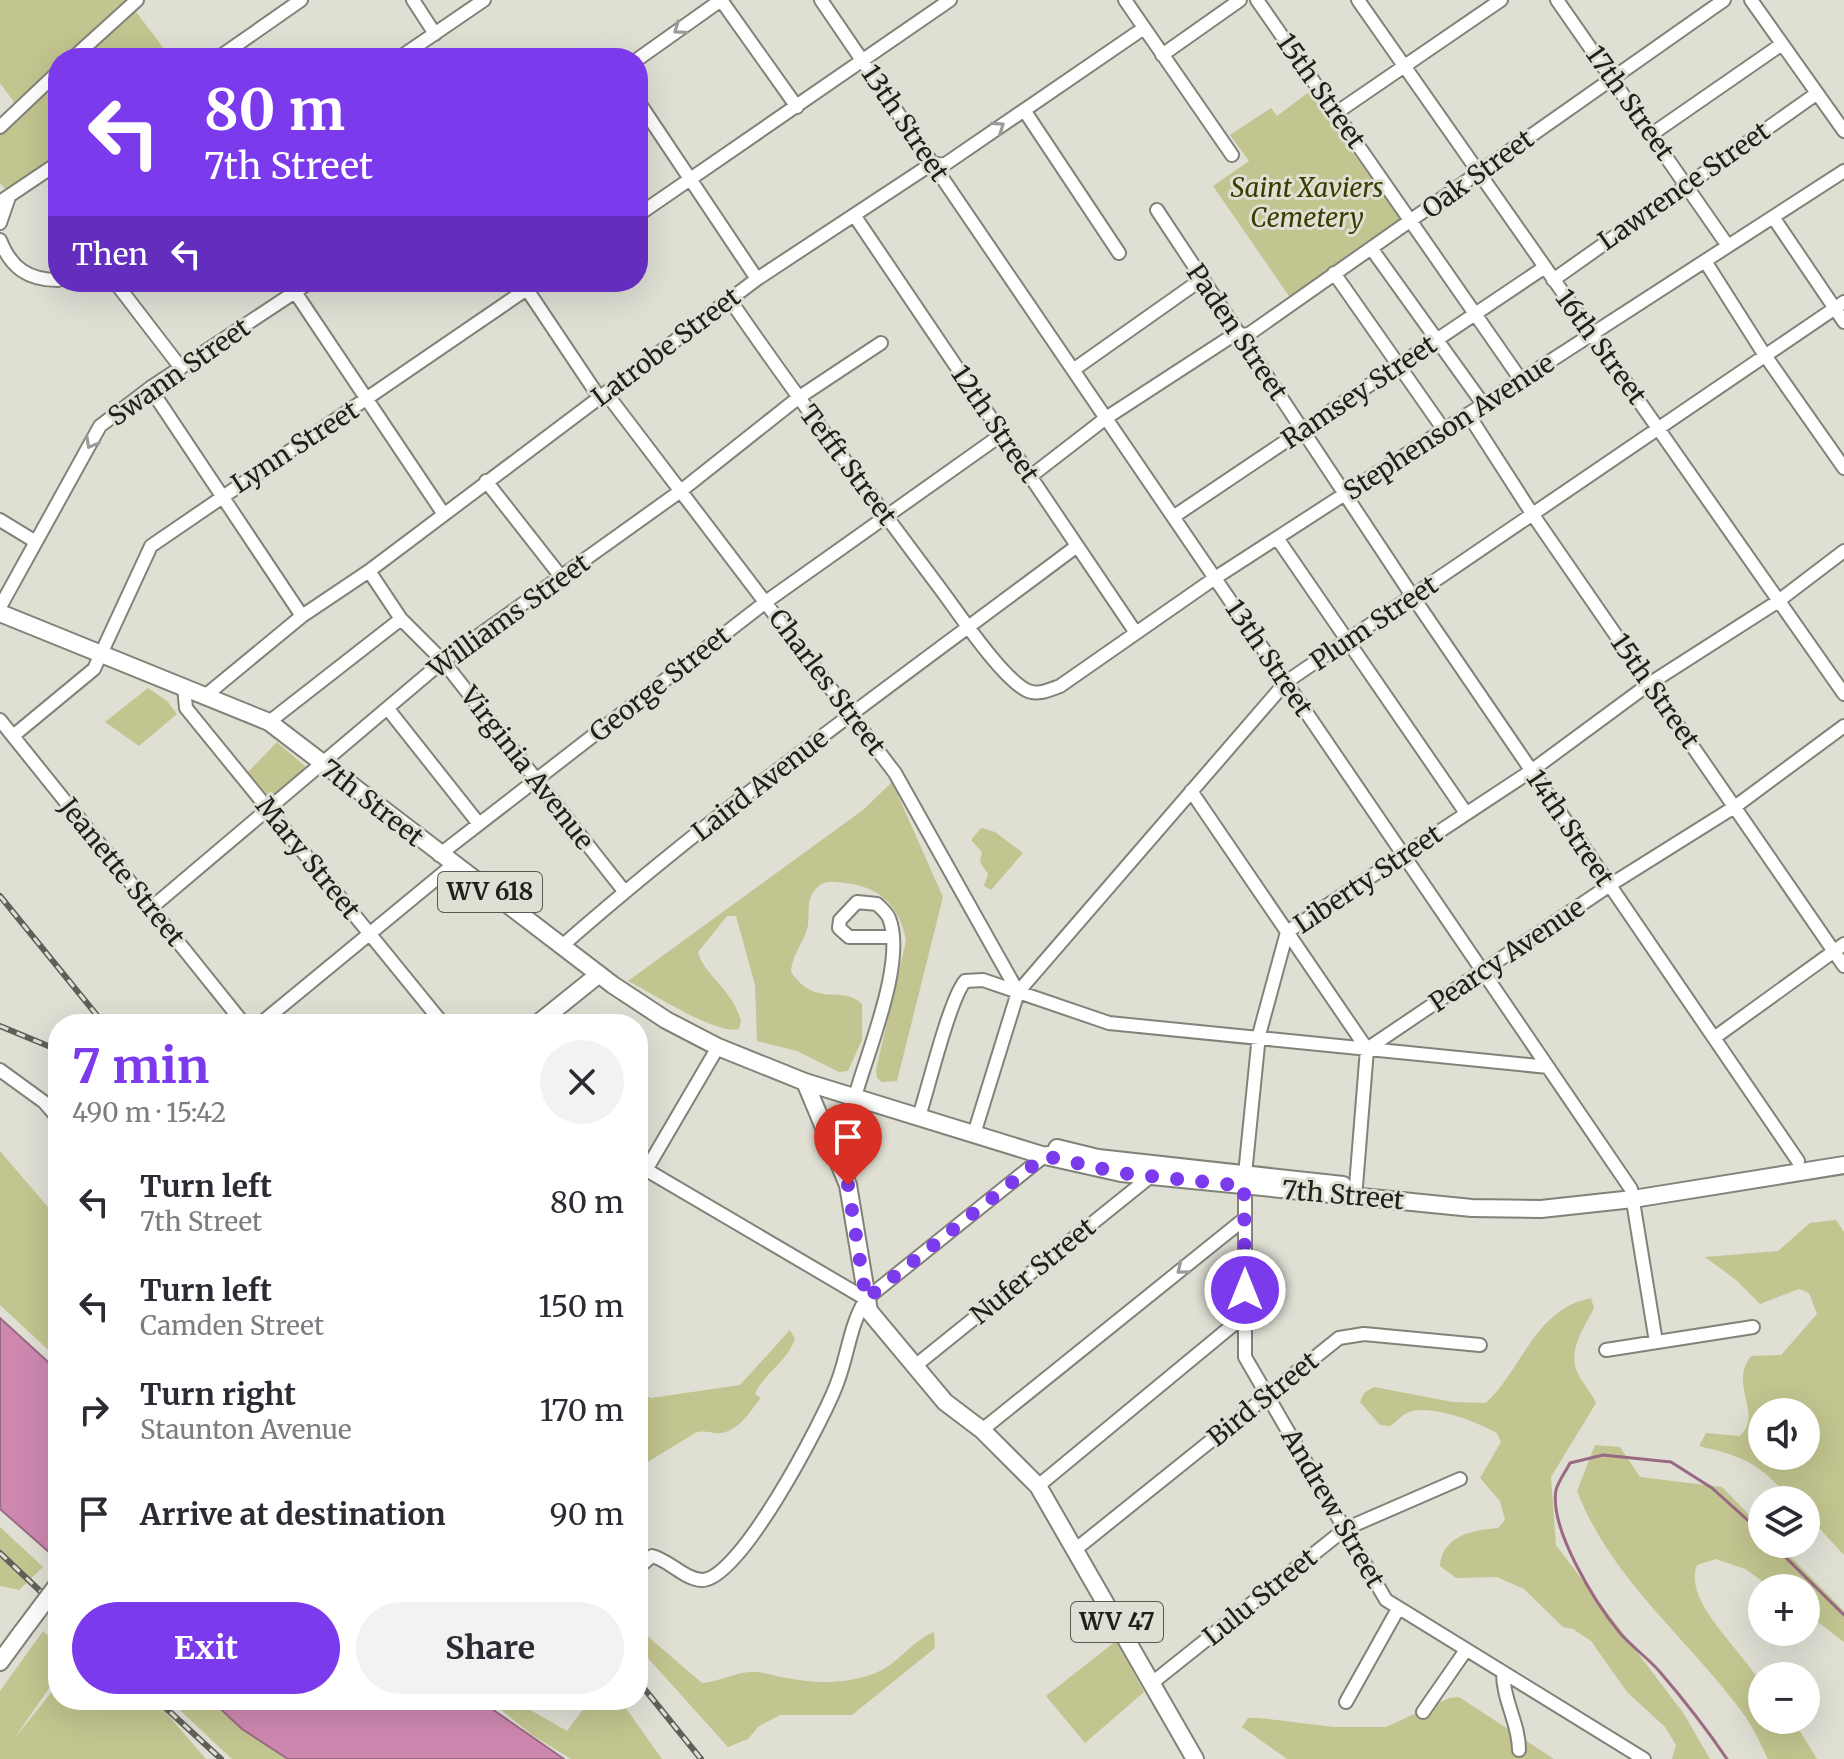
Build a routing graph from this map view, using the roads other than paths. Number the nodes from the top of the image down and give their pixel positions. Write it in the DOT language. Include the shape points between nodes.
graph roads {
  1 [pos="137,0"];
  2 [pos="301,0"];
  3 [pos="413,0"];
  4 [pos="484,0"];
  5 [pos="721,0"];
  6 [pos="821,0"];
  7 [pos="950,0"];
  8 [pos="1125,0"];
  9 [pos="1240,0"];
  10 [pos="1257,0"];
  11 [pos="1358,0"];
  12 [pos="1501,0"];
  13 [pos="1557,0"];
  14 [pos="1724,0"];
  15 [pos="1751,0"];
  16 [pos="1144,28"];
  17 [pos="435,34"];
  18 [pos="1782,44"];
  19 [pos="84,48"];
  20 [pos="232,48"];
  21 [pos="414,48"];
  22 [pos="648,52"];
  23 [pos="1162,55"];
  24 [pos="863,62"];
  25 [pos="1406,65"];
  26 [pos="1611,77"];
  27 [pos="48,81"];
  28 [pos="1816,94"];
  29 [pos="797,107"];
  30 [pos="1024,110"];
  31 [pos="1336,113"];
  32 [pos="648,116"];
  33 [pos="0,127"];
  34 [pos="1844,131"];
  35 [pos="1652,134"];
  36 [pos="1232,155"];
  37 [pos="933,163"];
  38 [pos="48,170"];
  39 [pos="1480,171"];
  40 [pos="1844,171"];
  41 [pos="690,180"];
  42 [pos="1687,183"];
  43 [pos="5,198"];
  44 [pos="648,208"];
  45 [pos="1157,210"];
  46 [pos="854,215"];
  47 [pos="1773,217"];
  48 [pos="1411,222"];
  49 [pos="0,223"];
  50 [pos="0,240"];
  51 [pos="1728,246"];
  52 [pos="1371,248"];
  53 [pos="1119,253"];
  54 [pos="1705,261"];
  55 [pos="1545,267"];
  56 [pos="1334,273"];
  57 [pos="757,279"];
  58 [pos="1202,279"];
  59 [pos="48,280"];
  60 [pos="1553,280"];
  61 [pos="123,292"];
  62 [pos="295,292"];
  63 [pos="518,292"];
  64 [pos="533,292"];
  65 [pos="730,300"];
  66 [pos="1840,305"];
  67 [pos="1475,315"];
  68 [pos="1844,322"];
  69 [pos="1591,334"];
  70 [pos="1239,335"];
  71 [pos="1437,341"];
  72 [pos="881,343"];
  73 [pos="1764,354"];
  74 [pos="1400,366"];
  75 [pos="181,368"];
  76 [pos="1073,370"];
  77 [pos="1521,380"];
  78 [pos="150,388"];
  79 [pos="602,395"];
  80 [pos="798,398"];
  81 [pos="365,401"];
  82 [pos="1483,404"];
  83 [pos="1468,414"];
  84 [pos="1106,418"];
  85 [pos="1660,427"];
  86 [pos="1302,430"];
  87 [pos="1444,430"];
  88 [pos="1001,435"];
  89 [pos="1844,468"];
  90 [pos="1031,476"];
  91 [pos="486,481"];
  92 [pos="682,490"];
  93 [pos="1345,494"];
  94 [pos="222,495"];
  95 [pos="443,513"];
  96 [pos="886,515"];
  97 [pos="1533,515"];
  98 [pos="1173,517"];
  99 [pos="0,520"];
  100 [pos="1277,538"];
  101 [pos="36,542"];
  102 [pos="1077,546"];
  103 [pos="1844,551"];
  104 [pos="369,571"];
  105 [pos="562,578"];
  106 [pos="1215,578"];
  107 [pos="1413,597"];
  108 [pos="767,601"];
  109 [pos="1777,602"];
  110 [pos="0,610"];
  111 [pos="302,616"];
  112 [pos="401,619"];
  113 [pos="969,627"];
  114 [pos="1136,633"];
  115 [pos="1348,640"];
  116 [pos="101,654"];
  117 [pos="443,661"];
  118 [pos="1093,662"];
  119 [pos="1286,682"];
  120 [pos="1649,684"];
  121 [pos="184,687"];
  122 [pos="1844,694"];
  123 [pos="205,696"];
  124 [pos="388,709"];
  125 [pos="851,714"];
  126 [pos="0,720"];
  127 [pos="269,722"];
  128 [pos="1844,726"];
  129 [pos="13,736"];
  130 [pos="323,766"];
  131 [pos="1531,771"];
  132 [pos="535,780"];
  133 [pos="1191,791"];
  134 [pos="1736,806"];
  135 [pos="269,810"];
  136 [pos="1466,813"];
  137 [pos="479,824"];
  138 [pos="1402,854"];
  139 [pos="439,855"];
  140 [pos="453,865"];
  141 [pos="1610,885"];
  142 [pos="624,891"];
  143 [pos="151,908"];
  144 [pos="1287,932"];
  145 [pos="370,934"];
  146 [pos="892,937"];
  147 [pos="563,945"];
  148 [pos="1839,948"];
  149 [pos="1844,966"];
  150 [pos="1481,973"];
  151 [pos="598,975"];
  152 [pos="1018,992"];
  153 [pos="236,1014"];
  154 [pos="272,1014"];
  155 [pos="435,1014"];
  156 [pos="549,1014"];
  157 [pos="1259,1035"];
  158 [pos="1714,1038"];
  159 [pos="718,1047"];
  160 [pos="1367,1049"];
  161 [pos="1548,1067"];
  162 [pos="0,1070"];
  163 [pos="805,1082"];
  164 [pos="857,1090"];
  165 [pos="48,1107"];
  166 [pos="921,1110"];
  167 [pos="976,1130"];
  168 [pos="1050,1152"];
  169 [pos="1844,1153"];
  170 [pos="648,1158"];
  171 [pos="1798,1161"];
  172 [pos="1844,1165"];
  173 [pos="648,1171"];
  174 [pos="1151,1176"];
  175 [pos="1244,1180"];
  176 [pos="1356,1186"];
  177 [pos="1632,1194"];
  178 [pos="1243,1220"];
  179 [pos="866,1299"];
  180 [pos="1245,1315"];
  181 [pos="1753,1327"];
  182 [pos="1656,1342"];
  183 [pos="1480,1345"];
  184 [pos="1606,1350"];
  185 [pos="915,1366"];
  186 [pos="1268,1395"];
  187 [pos="982,1430"];
  188 [pos="1460,1479"];
  189 [pos="1038,1486"];
  190 [pos="1345,1529"];
  191 [pos="1076,1549"];
  192 [pos="648,1559"];
  193 [pos="48,1597"];
  194 [pos="1398,1609"];
  195 [pos="1466,1650"];
  196 [pos="0,1662"];
  197 [pos="1503,1673"];
  198 [pos="1152,1683"];
  199 [pos="1346,1702"];
  200 [pos="1423,1712"];
  201 [pos="1519,1750"];
  202 [pos="1195,1759"];
  203 [pos="1644,1759"];
  1 -- 19 [label="street"];
  2 -- 20 [label="street"];
  3 -- 17 [label="street"];
  4 -- 17 [label="street"];
  5 -- 22 [label="street, one-way"];
  5 -- 29 [label="street"];
  6 -- 24 [label="street, 13th Street"];
  7 -- 24 [label="street"];
  8 -- 16 [label="street"];
  9 -- 23 [label="street"];
  10 -- 31 [label="street, 15th Street"];
  11 -- 25 [label="street, 16th Street"];
  12 -- 25 [label="street"];
  13 -- 26 [label="street, 17th Street"];
  14 -- 26 [label="street, Oak Street"];
  15 -- 18 [label="street"];
  16 -- 23 [label="street"];
  16 -- 30 [label="street, Latrobe Street"];
  17 -- 21 [label="street"];
  18 -- 28 [label="street"];
  18 -- 35 [label="street"];
  23 -- 36 [label="street"];
  24 -- 29 [label="street"];
  24 -- 37 [label="street, 13th Street"];
  25 -- 31 [label="street"];
  25 -- 39 [label="street, 16th Street"];
  26 -- 35 [label="street, 17th Street"];
  26 -- 39 [label="street, Oak Street"];
  27 -- 33 [label="street"];
  28 -- 34 [label="street"];
  28 -- 42 [label="street, Lawrence Street"];
  29 -- 41 [label="street"];
  37 -- 30 [label="street, Latrobe Street, one-way" via="944,165"];
  30 -- 53 [label="street"];
  31 -- 48 [label="street, 15th Street"];
  32 -- 41 [label="street"];
  35 -- 42 [label="street, 17th Street"];
  37 -- 46 [label="street, Latrobe Street"];
  37 -- 76 [label="street, 13th Street"];
  38 -- 43 [label="street"];
  39 -- 48 [label="street, Oak Street"];
  39 -- 55 [label="street, 16th Street"];
  40 -- 47 [label="street, Stephenson Avenue"];
  41 -- 44 [label="street"];
  41 -- 57 [label="street"];
  42 -- 51 [label="street, 17th Street"];
  42 -- 60 [label="street, Lawrence Street"];
  43 -- 49 [label="street"];
  45 -- 58 [label="street, Paden Street"];
  46 -- 57 [label="street, Latrobe Street"];
  46 -- 88 [label="street, 12th Street"];
  47 -- 51 [label="street, Stephenson Avenue"];
  47 -- 66 [label="street"];
  48 -- 52 [label="street, Oak Street"];
  48 -- 67 [label="street, 15th Street"];
  50 -- 59 [label="street" via="16,266 36,280"];
  51 -- 54 [label="street, Stephenson Avenue"];
  52 -- 56 [label="street, Oak Street"];
  52 -- 71 [label="street"];
  54 -- 69 [label="street, Stephenson Avenue"];
  54 -- 73 [label="street"];
  55 -- 60 [label="street, 16th Street"];
  55 -- 67 [label="street, Ramsey Street"];
  56 -- 70 [label="street, Oak Street" via="1249,334"];
  56 -- 74 [label="street"];
  57 -- 65 [label="street, Latrobe Street"];
  58 -- 70 [label="street, Paden Street"];
  58 -- 76 [label="street"];
  60 -- 69 [label="street, 16th Street"];
  61 -- 75 [label="street"];
  62 -- 75 [label="street, Swann Street"];
  62 -- 81 [label="street"];
  63 -- 81 [label="street, Lynn Street"];
  64 -- 79 [label="street, Charles Street"];
  65 -- 79 [label="street, Latrobe Street"];
  65 -- 80 [label="street, Tefft Street"];
  66 -- 68 [label="street"];
  66 -- 73 [label="street, Plum Street"];
  67 -- 71 [label="street, Ramsey Street"];
  67 -- 77 [label="street, 15th Street"];
  69 -- 77 [label="street, Stephenson Avenue"];
  69 -- 85 [label="street, 16th Street"];
  70 -- 84 [label="street, Oak Street"];
  70 -- 86 [label="street, Paden Street"];
  71 -- 74 [label="street, Ramsey Street"];
  71 -- 82 [label="street"];
  72 -- 80 [label="street, Williams Street"];
  73 -- 85 [label="street, Plum Street"];
  73 -- 89 [label="street"];
  74 -- 86 [label="street, Ramsey Street"];
  74 -- 87 [label="street"];
  75 -- 78 [label="street, Swann Street"];
  76 -- 84 [label="street, 13th Street"];
  77 -- 82 [label="street, Stephenson Avenue"];
  78 -- 94 [label="street"];
  78 -- 101 [label="street, Swann Street, one-way" via="100,426"];
  79 -- 91 [label="street, Latrobe Street"];
  79 -- 92 [label="street, Charles Street"];
  80 -- 92 [label="street, Williams Street"];
  80 -- 96 [label="street, Tefft Street"];
  81 -- 94 [label="street, Lynn Street"];
  81 -- 95 [label="street"];
  82 -- 83 [label="street, Stephenson Avenue"];
  83 -- 87 [label="street, Stephenson Avenue"];
  83 -- 97 [label="street, 15th Street"];
  84 -- 90 [label="street, Oak Street"];
  84 -- 98 [label="street, 13th Street"];
  85 -- 97 [label="street, Plum Street"];
  85 -- 109 [label="street, 16th Street"];
  86 -- 93 [label="street, Paden Street"];
  86 -- 98 [label="street, Ramsey Street"];
  87 -- 93 [label="street, Stephenson Avenue"];
  88 -- 90 [label="street, 12th Street"];
  88 -- 96 [label="street, George Street"];
  90 -- 102 [label="street, 12th Street"];
  91 -- 95 [label="street, Latrobe Street"];
  91 -- 105 [label="street"];
  92 -- 105 [label="street, Williams Street"];
  92 -- 108 [label="street, Charles Street"];
  93 -- 100 [label="street, Stephenson Avenue"];
  93 -- 107 [label="street, 14th Street"];
  94 -- 111 [label="street"];
  94 -- 116 [label="street, Lynn Street" via="151,546"];
  95 -- 104 [label="street, Latrobe Street"];
  96 -- 108 [label="street, George Street"];
  96 -- 113 [label="street, Tefft Street"];
  97 -- 107 [label="street, Plum Street"];
  97 -- 120 [label="street, 15th Street"];
  98 -- 106 [label="street, 13th Street"];
  99 -- 101 [label="street"];
  100 -- 106 [label="street, Stephenson Avenue"];
  100 -- 115 [label="street"];
  101 -- 110 [label="street, Swann Street"];
  102 -- 113 [label="street, Laird Avenue"];
  102 -- 114 [label="street, 12th Street"];
  103 -- 109 [label="street, Liberty Street"];
  104 -- 111 [label="street, Latrobe Street"];
  104 -- 112 [label="street, Virginia Avenue"];
  105 -- 117 [label="street, Williams Street"];
  106 -- 114 [label="street, Stephenson Avenue"];
  106 -- 119 [label="street, 13th Street"];
  107 -- 115 [label="street, Plum Street"];
  107 -- 131 [label="street, 14th Street"];
  108 -- 125 [label="street, Charles Street"];
  108 -- 132 [label="street, George Street"];
  109 -- 120 [label="street, Liberty Street"];
  109 -- 122 [label="street, 16th Street"];
  110 -- 116 [label="main road, 7th Street / WV 618"];
  111 -- 123 [label="street, Latrobe Street"];
  112 -- 117 [label="street, Virginia Avenue"];
  112 -- 127 [label="street"];
  113 -- 118 [label="street, Tefft Street" via="1026,691 1041,693 1060,686"];
  113 -- 125 [label="street, Laird Avenue"];
  114 -- 118 [label="street, Stephenson Avenue"];
  115 -- 119 [label="street, Plum Street"];
  115 -- 136 [label="street"];
  116 -- 121 [label="main road, 7th Street / WV 618"];
  116 -- 129 [label="street, Lynn Street" via="94,669"];
  117 -- 124 [label="street, Williams Street"];
  117 -- 132 [label="street, Virginia Avenue"];
  119 -- 133 [label="street, Plum Street"];
  119 -- 138 [label="street, 13th Street"];
  120 -- 131 [label="street, Liberty Street"];
  120 -- 134 [label="street, 15th Street"];
  121 -- 123 [label="main road, 7th Street / WV 618"];
  121 -- 135 [label="street, Mary Street" via="186,708"];
  123 -- 127 [label="main road, 7th Street / WV 618"];
  124 -- 130 [label="street, Williams Street"];
  124 -- 137 [label="street"];
  125 -- 142 [label="street, Laird Avenue"];
  125 -- 152 [label="street, Charles Street" via="895,773"];
  126 -- 129 [label="street, Jeanette Street"];
  127 -- 130 [label="main road, 7th Street / WV 618"];
  128 -- 134 [label="street, Pearcy Avenue"];
  129 -- 143 [label="street, Jeanette Street"];
  130 -- 135 [label="street, Williams Street"];
  130 -- 139 [label="main road, 7th Street / WV 618"];
  131 -- 136 [label="street, Liberty Street"];
  131 -- 141 [label="street, 14th Street"];
  132 -- 137 [label="street, George Street"];
  132 -- 142 [label="street, Virginia Avenue"];
  133 -- 144 [label="street"];
  133 -- 152 [label="street, Plum Street"];
  134 -- 141 [label="street, Pearcy Avenue"];
  134 -- 148 [label="street, 15th Street"];
  135 -- 143 [label="street, Williams Street"];
  135 -- 145 [label="street, Mary Street"];
  136 -- 138 [label="street, Liberty Street"];
  137 -- 139 [label="street, George Street"];
  138 -- 144 [label="street, Liberty Street"];
  138 -- 150 [label="street, 13th Street"];
  139 -- 140 [label="main road, 7th Street / WV 618"];
  140 -- 145 [label="street"];
  140 -- 147 [label="main road, 7th Street / WV 618"];
  141 -- 150 [label="street, Pearcy Avenue"];
  141 -- 158 [label="street, 14th Street"];
  142 -- 147 [label="street, Laird Avenue"];
  143 -- 153 [label="street, Jeanette Street"];
  144 -- 157 [label="street, Liberty Street"];
  144 -- 160 [label="street"];
  145 -- 154 [label="street"];
  145 -- 155 [label="street, Mary Street"];
  146 -- 164 [label="street" via="887,988"];
  147 -- 151 [label="main road, 7th Street / WV 618"];
  148 -- 149 [label="street, 15th Street"];
  148 -- 158 [label="street"];
  150 -- 160 [label="street, Pearcy Avenue"];
  150 -- 161 [label="street, 13th Street"];
  151 -- 156 [label="main road"];
  151 -- 159 [label="main road, 7th Street / WV 618"];
  152 -- 157 [label="street" via="1109,1023"];
  152 -- 166 [label="street" via="983,980 965,981 954,994"];
  152 -- 167 [label="street, Plum Street"];
  157 -- 160 [label="street"];
  157 -- 175 [label="street, Liberty Street"];
  158 -- 171 [label="street, 14th Street"];
  159 -- 163 [label="main road, 7th Street / WV 618"];
  159 -- 170 [label="street"];
  160 -- 161 [label="street"];
  160 -- 176 [label="street"];
  161 -- 177 [label="street, 13th Street"];
  162 -- 165 [label="street"];
  163 -- 164 [label="main road, 7th Street / WV 618"];
  163 -- 167 [label="main road, 7th Street / WV 618"];
  163 -- 179 [label="main road, WV 47" via="848,1185"];
  164 -- 166 [label="main road, 7th Street / WV 618"];
  166 -- 167 [label="main road, 7th Street / WV 618"];
  167 -- 168 [label="main road, 7th Street / WV 618"];
  168 -- 174 [label="main road, 7th Street / WV 618" via="1096,1169"];
  168 -- 175 [label="main road, 7th Street / WV 618"];
  168 -- 179 [label="street"];
  169 -- 171 [label="main road, 7th Street / WV 618"];
  171 -- 177 [label="main road, 7th Street / WV 618"];
  172 -- 177 [label="main road, 7th Street / WV 618"];
  173 -- 179 [label="street"];
  174 -- 175 [label="main road, 7th Street / WV 618"];
  174 -- 185 [label="street, Nufer Street"];
  175 -- 176 [label="main road, 7th Street / WV 618"];
  175 -- 177 [label="main road, 7th Street / WV 618" via="1492,1209 1541,1209"];
  175 -- 178 [label="street, Liberty Street"];
  176 -- 177 [label="main road, 7th Street / WV 618" via="1532,1200"];
  177 -- 182 [label="street, 13th Street"];
  178 -- 180 [label="street, Andrew Street"];
  178 -- 187 [label="street, one-way"];
  179 -- 185 [label="main road, WV 47" via="869,1311"];
  179 -- 192 [label="street" via="855,1316 837,1385 757,1533 714,1577 704,1580 652,1556"];
  180 -- 186 [label="street, Andrew Street" via="1245,1357"];
  180 -- 189 [label="street"];
  181 -- 182 [label="street"];
  182 -- 184 [label="street"];
  183 -- 186 [label="street, Bird Street" via="1348,1335"];
  185 -- 187 [label="main road, WV 47" via="945,1402"];
  186 -- 190 [label="street, Andrew Street"];
  186 -- 191 [label="street, Bird Street"];
  187 -- 189 [label="main road, WV 47"];
  188 -- 190 [label="street, Lulu Street"];
  189 -- 191 [label="main road, WV 47"];
  190 -- 194 [label="street, Andrew Street" via="1386,1600"];
  190 -- 198 [label="street, Lulu Street"];
  191 -- 198 [label="main road, WV 47"];
  193 -- 196 [label="main road, bridge"];
  194 -- 195 [label="street, Andrew Street"];
  194 -- 199 [label="street"];
  195 -- 197 [label="street, Andrew Street"];
  195 -- 200 [label="street"];
  197 -- 201 [label="street" via="1503,1694"];
  197 -- 203 [label="street, Andrew Street"];
  198 -- 202 [label="main road, WV 47"];
}
